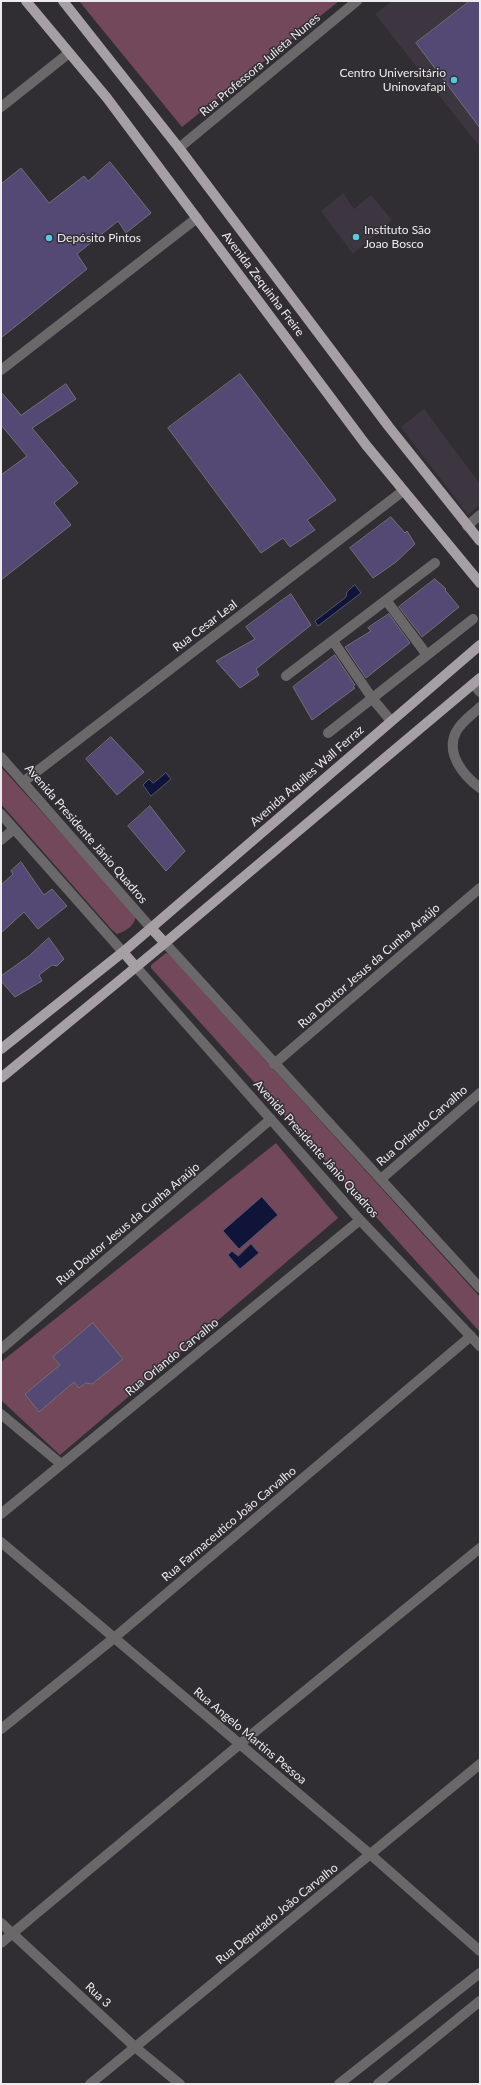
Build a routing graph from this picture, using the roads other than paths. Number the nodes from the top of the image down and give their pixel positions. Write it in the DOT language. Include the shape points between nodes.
graph roads {
  1 [pos="26,1"];
  2 [pos="63,1"];
  3 [pos="357,1"];
  4 [pos="69,53"];
  5 [pos="1,107"];
  6 [pos="179,148"];
  7 [pos="197,218"];
  8 [pos="1,370"];
  9 [pos="403,491"];
  10 [pos="480,515"];
  11 [pos="467,526"];
  12 [pos="480,541"];
  13 [pos="435,563"];
  14 [pos="480,583"];
  15 [pos="386,600"];
  16 [pos="474,619"];
  17 [pos="333,640"];
  18 [pos="480,645"];
  19 [pos="427,655"];
  20 [pos="286,676"];
  21 [pos="476,681"];
  22 [pos="480,692"];
  23 [pos="372,698"];
  24 [pos="480,707"];
  25 [pos="392,720"];
  26 [pos="328,733"];
  27 [pos="1,757"];
  28 [pos="24,782"];
  29 [pos="480,788"];
  30 [pos="1,814"];
  31 [pos="14,829"];
  32 [pos="1,840"];
  33 [pos="480,888"];
  34 [pos="151,928"];
  35 [pos="165,943"];
  36 [pos="123,952"];
  37 [pos="136,967"];
  38 [pos="1,1049"];
  39 [pos="274,1064"];
  40 [pos="1,1078"];
  41 [pos="480,1093"];
  42 [pos="271,1119"];
  43 [pos="381,1179"];
  44 [pos="360,1220"];
  45 [pos="480,1288"];
  46 [pos="471,1336"];
  47 [pos="480,1346"];
  48 [pos="1,1349"];
  49 [pos="1,1414"];
  50 [pos="61,1464"];
  51 [pos="1,1514"];
  52 [pos="1,1542"];
  53 [pos="480,1548"];
  54 [pos="114,1638"];
  55 [pos="1,1729"];
  56 [pos="240,1744"];
  57 [pos="480,1764"];
  58 [pos="371,1855"];
  59 [pos="1,1923"];
  60 [pos="13,1933"];
  61 [pos="1,1943"];
  62 [pos="480,1951"];
  63 [pos="480,1973"];
  64 [pos="480,2001"];
  65 [pos="134,2047"];
  66 [pos="90,2084"];
  67 [pos="180,2084"];
  68 [pos="339,2084"];
  69 [pos="378,2084"];
  1 -- 4 [label="main road, Avenida Zequinha Freire"];
  2 -- 6 [label="main road, Avenida Zequinha Freire"];
  3 -- 6 [label="street, Rua Professora Julieta Nunes"];
  4 -- 5 [label="street"];
  4 -- 7 [label="main road, Avenida Zequinha Freire" via="107,98"];
  6 -- 11 [label="main road, Avenida Zequinha Freire" via="389,427"];
  7 -- 8 [label="street"];
  7 -- 9 [label="main road, Avenida Zequinha Freire"];
  9 -- 14 [label="main road, Avenida Zequinha Freire"];
  9 -- 28 [label="street, Rua Cesar Leal"];
  10 -- 11 [label="street"];
  11 -- 12 [label="main road, Avenida Zequinha Freire"];
  13 -- 15 [label="street"];
  15 -- 17 [label="street"];
  15 -- 19 [label="street"];
  16 -- 19 [label="street"];
  17 -- 20 [label="street"];
  17 -- 23 [label="street"];
  18 -- 25 [label="main road, Avenida Aquiles Wall Ferraz"];
  19 -- 23 [label="street"];
  21 -- 22 [label="street"];
  21 -- 35 [label="main road"];
  23 -- 25 [label="street"];
  23 -- 26 [label="street"];
  24 -- 29 [label="street" via="461,724 453,745 458,765"];
  25 -- 34 [label="main road, Avenida Aquiles Wall Ferraz"];
  27 -- 28 [label="street, Avenida Presidente Jânio Quadros"];
  28 -- 34 [label="street, Avenida Presidente Jânio Quadros"];
  30 -- 31 [label="street"];
  31 -- 32 [label="street"];
  31 -- 36 [label="street"];
  33 -- 39 [label="street, Rua Doutor Jesus da Cunha Araújo"];
  34 -- 35 [label="main road"];
  34 -- 36 [label="main road, Avenida Aquiles Wall Ferraz"];
  35 -- 37 [label="main road"];
  35 -- 39 [label="street"];
  36 -- 37 [label="main road"];
  36 -- 38 [label="main road"];
  37 -- 40 [label="main road"];
  37 -- 42 [label="street, Avenida Presidente Jânio Quadros"];
  39 -- 43 [label="street"];
  41 -- 43 [label="street, Rua Orlando Carvalho"];
  42 -- 44 [label="street, Avenida Presidente Jânio Quadros"];
  42 -- 48 [label="street, Rua Doutor Jesus da Cunha Araújo"];
  43 -- 45 [label="street"];
  44 -- 46 [label="street, Avenida Presidente Jânio Quadros"];
  44 -- 50 [label="street, Rua Orlando Carvalho"];
  46 -- 47 [label="street, Avenida Presidente Jânio Quadros"];
  46 -- 54 [label="street, Rua Farmaceutico João Carvalho"];
  49 -- 50 [label="street"];
  50 -- 51 [label="street, Rua Orlando Carvalho"];
  52 -- 54 [label="street, Rua Angelo Martins Pessoa"];
  53 -- 56 [label="street"];
  54 -- 55 [label="street, Rua Farmaceutico João Carvalho"];
  54 -- 56 [label="street, Rua Angelo Martins Pessoa"];
  56 -- 58 [label="street, Rua Angelo Martins Pessoa"];
  56 -- 60 [label="street"];
  57 -- 58 [label="street, Rua Deputado João Carvalho"];
  58 -- 62 [label="street, Rua Angelo Martins Pessoa"];
  58 -- 65 [label="street, Rua Deputado João Carvalho"];
  59 -- 60 [label="street, Rua 3"];
  60 -- 61 [label="street"];
  60 -- 65 [label="street, Rua 3"];
  63 -- 68 [label="street"];
  64 -- 69 [label="street"];
  65 -- 66 [label="street, Rua Deputado João Carvalho"];
  65 -- 67 [label="street, Rua 3"];
}
